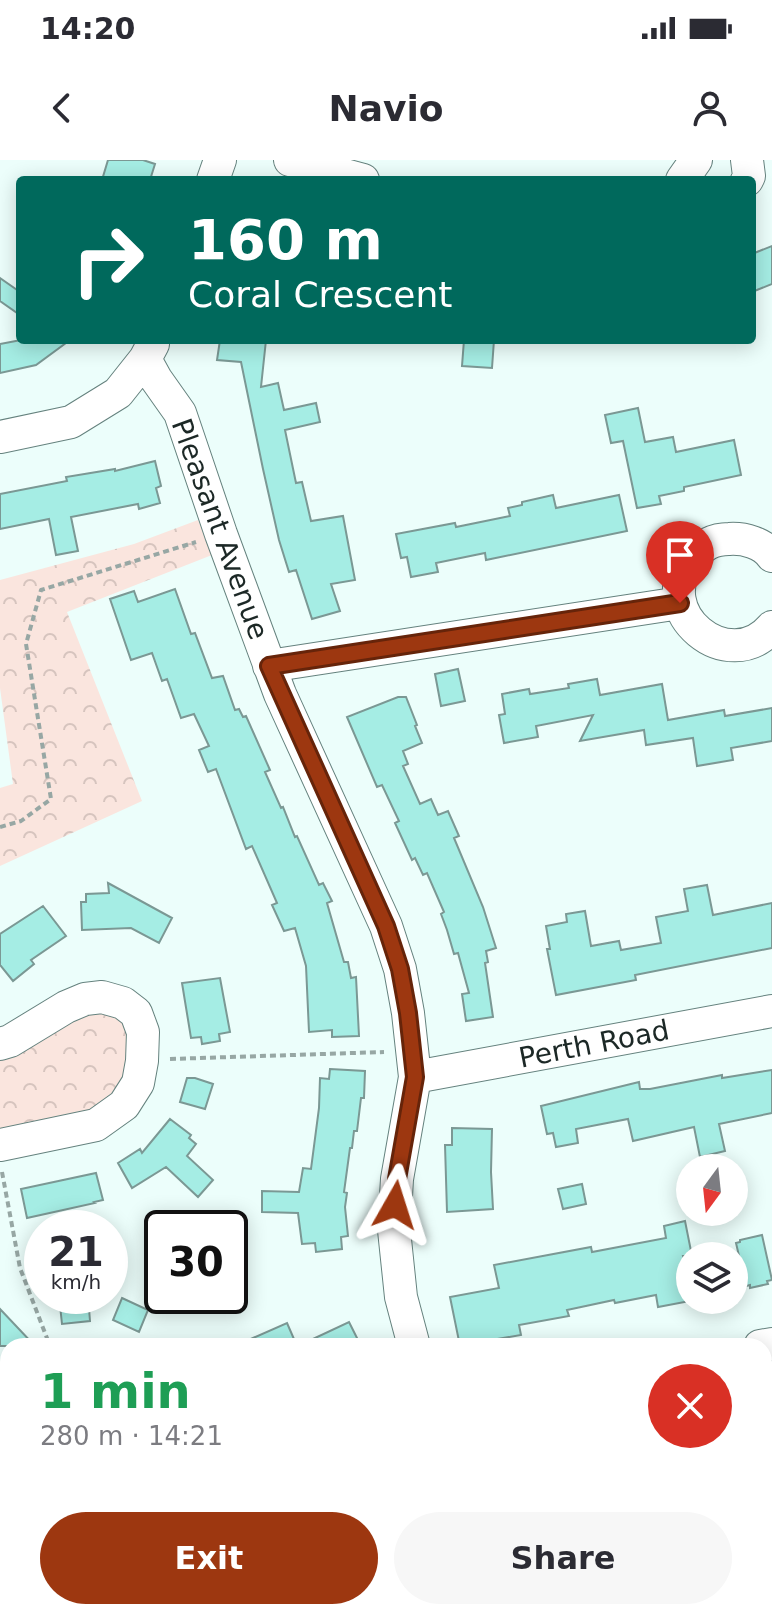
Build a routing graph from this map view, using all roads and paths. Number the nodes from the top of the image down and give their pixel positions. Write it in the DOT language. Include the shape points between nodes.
graph roads {
  1 [pos="290,160"];
  2 [pos="348,176"];
  3 [pos="150,349"];
  4 [pos="0,437"];
  5 [pos="221,534"];
  6 [pos="772,556"];
  7 [pos="680,603"];
  8 [pos="772,627"];
  9 [pos="269,666"];
  10 [pos="0,827"];
  11 [pos="772,1011"];
  12 [pos="0,1044"];
  13 [pos="384,1052"];
  14 [pos="142,1061"];
  15 [pos="415,1077"];
  16 [pos="1,1156"];
  17 [pos="47,1338"];
  18 [pos="412,1338"];
  1 -- 2 [label="street"];
  3 -- 4 [label="street" via="118,393 71,422"];
  3 -- 5 [label="street, Pleasant Avenue" via="156,379 180,413"];
  5 -- 9 [label="street, Pleasant Avenue"];
  5 -- 10 [label="path" via="41,590 26,644 51,799 21,821"];
  6 -- 7 [label="street" via="742,538 709,543 683,568"];
  7 -- 8 [label="street" via="692,627 724,644 755,640"];
  7 -- 9 [label="street"];
  9 -- 15 [label="street, Pleasant Avenue" via="386,926 400,969"];
  11 -- 15 [label="street, Perth Road"];
  12 -- 14 [label="street" via="66,1007 102,997 136,1013 143,1032"];
  13 -- 14 [label="path"];
  14 -- 16 [label="street" via="138,1083 124,1105 96,1125"];
  15 -- 18 [label="street, Pleasant Avenue" via="394,1230 401,1297"];
  16 -- 17 [label="path" via="20,1268"];
}
